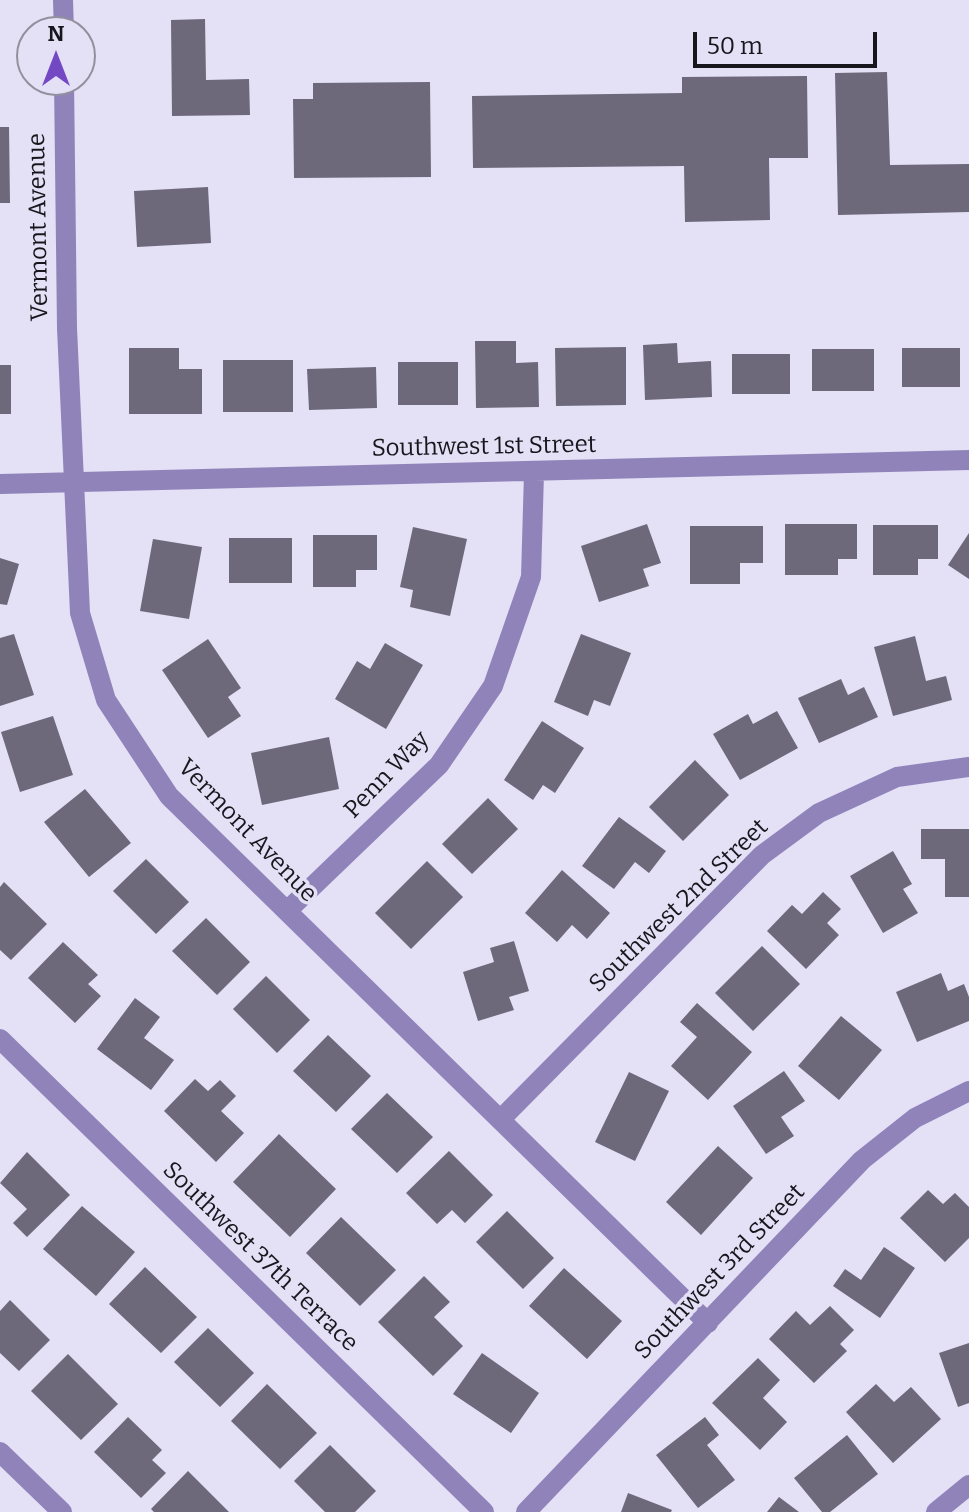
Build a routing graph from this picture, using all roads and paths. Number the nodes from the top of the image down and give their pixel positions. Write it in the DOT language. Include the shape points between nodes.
graph roads {
  1 [pos="64,96"];
  2 [pos="969,460"];
  3 [pos="534,473"];
  4 [pos="72,483"];
  5 [pos="0,484"];
  6 [pos="969,767"];
  7 [pos="288,910"];
  8 [pos="0,1039"];
  9 [pos="969,1091"];
  10 [pos="500,1120"];
  11 [pos="708,1323"];
  12 [pos="0,1452"];
  13 [pos="969,1485"];
  14 [pos="62,1512"];
  15 [pos="484,1512"];
  16 [pos="526,1512"];
  17 [pos="936,1512"];
  1 -- 4 [label="street, Vermont Avenue"];
  2 -- 3 [label="street, Southwest 1st Street"];
  3 -- 4 [label="street, Southwest 1st Street"];
  3 -- 7 [label="street, Penn Way" via="531,577 493,686 439,765"];
  4 -- 5 [label="street, Southwest 1st Street"];
  4 -- 7 [label="street, Vermont Avenue" via="80,613 106,700 169,796"];
  6 -- 10 [label="street, Southwest 2nd Street" via="897,777 819,813 762,855"];
  7 -- 10 [label="street, Vermont Avenue"];
  8 -- 15 [label="street, Southwest 37th Terrace"];
  9 -- 11 [label="street, Southwest 3rd Street" via="915,1118 862,1160"];
  10 -- 11 [label="street, Vermont Avenue"];
  11 -- 16 [label="street, Southwest 3rd Street"];
  12 -- 14 [label="street"];
  13 -- 17 [label="street"];
}
